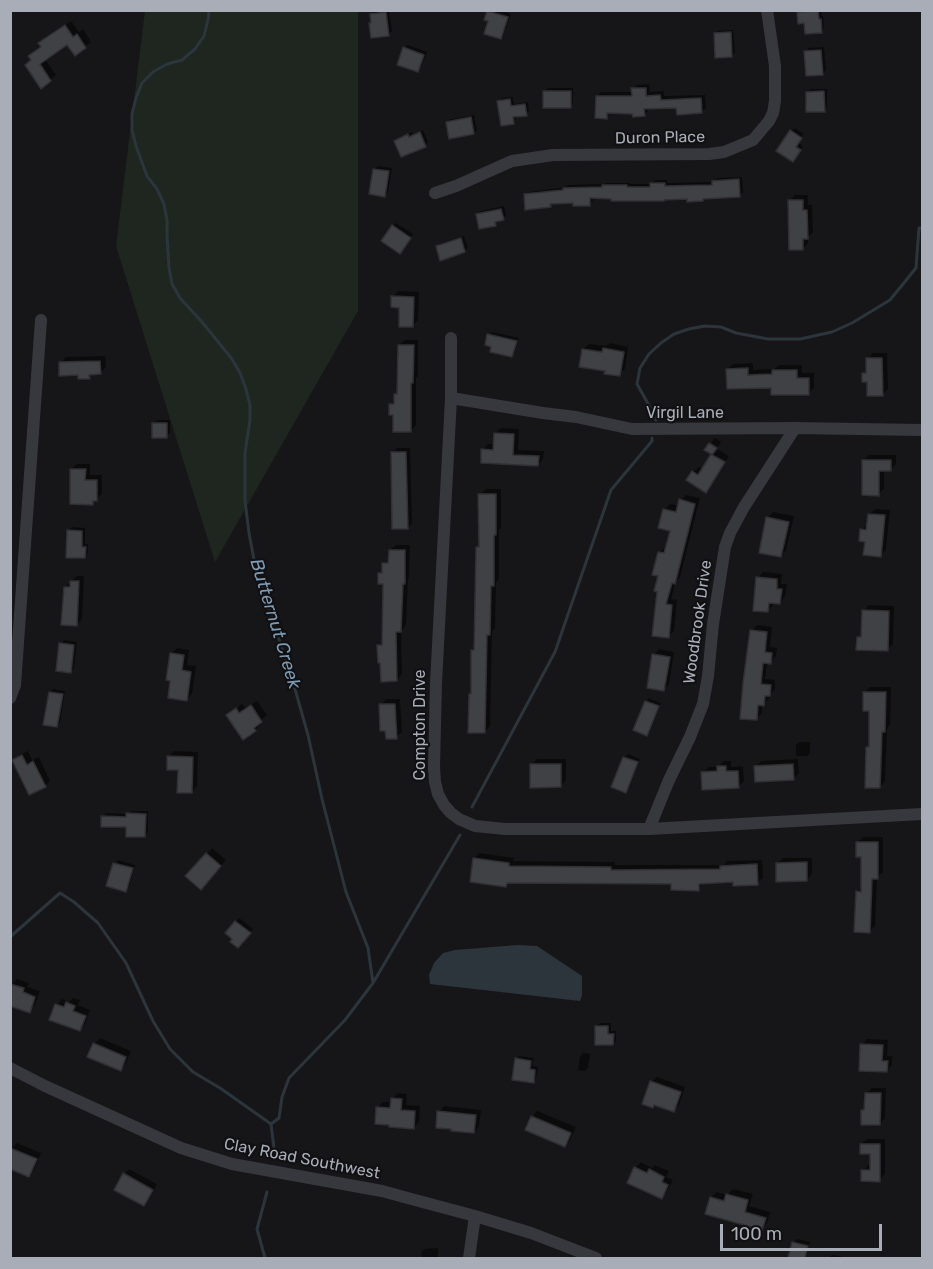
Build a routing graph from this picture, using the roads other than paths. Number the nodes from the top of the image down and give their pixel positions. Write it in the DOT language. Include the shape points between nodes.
graph roads {
  1 [pos="767,10"];
  2 [pos="435,193"];
  3 [pos="41,320"];
  4 [pos="451,338"];
  5 [pos="451,398"];
  6 [pos="795,428"];
  7 [pos="922,430"];
  8 [pos="10,698"];
  9 [pos="922,814"];
  10 [pos="649,829"];
  11 [pos="10,1068"];
  12 [pos="475,1216"];
  13 [pos="469,1258"];
  14 [pos="596,1258"];
  1 -- 2 [label="street, Duron Place" via="776,66 775,101 770,121 753,140 709,154 553,155 512,162"];
  3 -- 8 [label="street" via="15,685"];
  4 -- 5 [label="street, Compton Drive"];
  5 -- 6 [label="street, Virgil Lane" via="632,429"];
  5 -- 10 [label="street, Compton Drive" via="436,683 434,767 438,794 451,813 475,826"];
  6 -- 7 [label="street, Virgil Lane"];
  6 -- 10 [label="street, Woodbrook Drive" via="730,533 703,704"];
  9 -- 10 [label="street, Compton Drive"];
  11 -- 12 [label="street, Clay Road Southwest" via="181,1149 231,1164 382,1191"];
  12 -- 13 [label="street"];
  12 -- 14 [label="street, Clay Road Southwest"];
}
